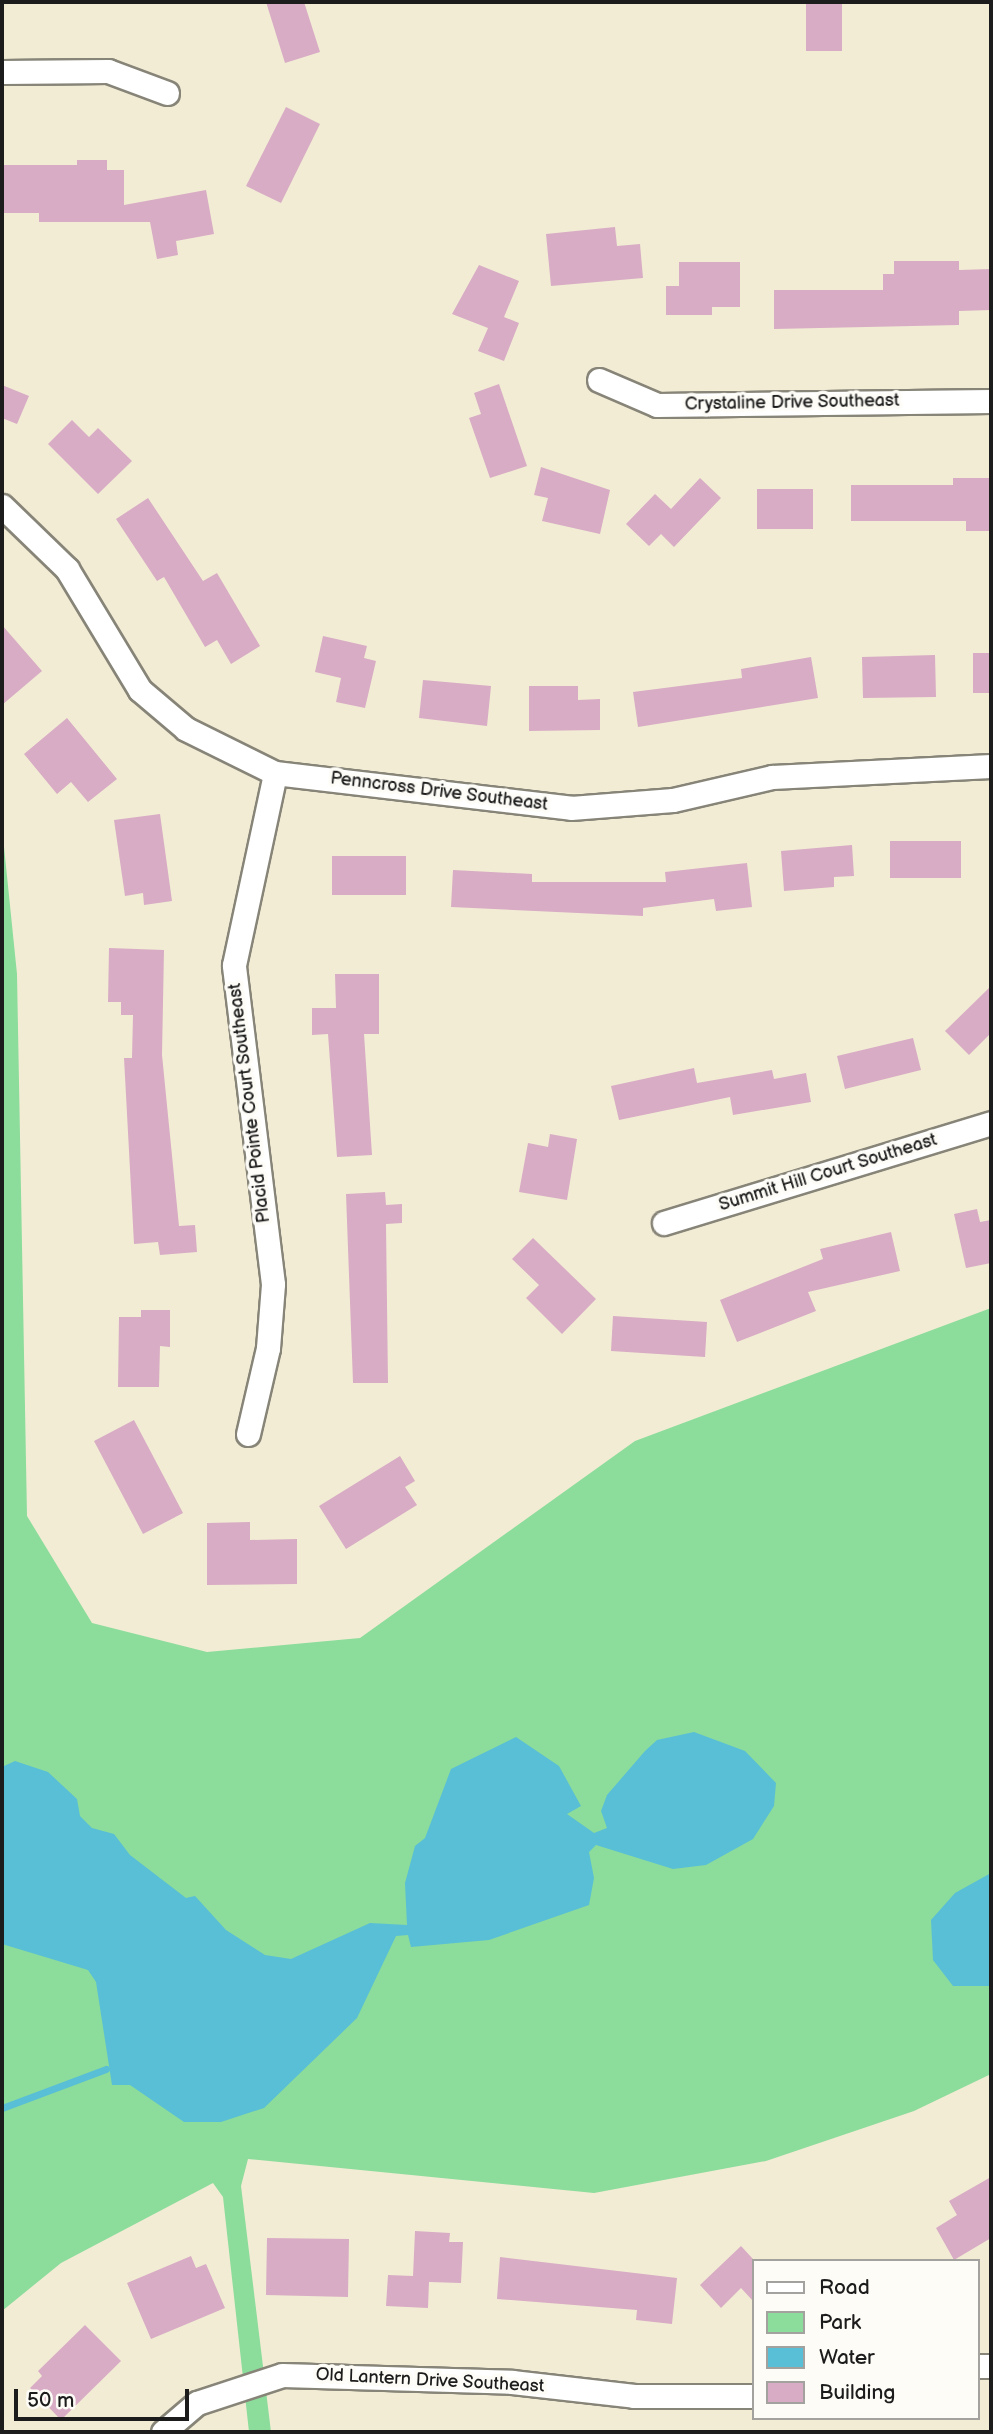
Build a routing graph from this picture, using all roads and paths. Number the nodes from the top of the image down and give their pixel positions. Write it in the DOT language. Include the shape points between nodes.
graph roads {
  1 [pos="2,72"];
  2 [pos="167,93"];
  3 [pos="599,380"];
  4 [pos="991,401"];
  5 [pos="2,506"];
  6 [pos="991,765"];
  7 [pos="275,773"];
  8 [pos="991,1123"];
  9 [pos="664,1223"];
  10 [pos="248,1434"];
  11 [pos="752,2396"];
  12 [pos="163,2432"];
  1 -- 2 [label="street" via="108,71"];
  3 -- 4 [label="street, Crystaline Drive Southeast" via="657,405"];
  5 -- 7 [label="street, Penncross Drive Southeast" via="67,569 140,690 186,729"];
  6 -- 7 [label="street, Penncross Drive Southeast" via="772,777 673,800 571,808"];
  7 -- 10 [label="street, Placid Pointe Court Southeast" via="234,965 273,1284 268,1348"];
  8 -- 9 [label="street, Summit Hill Court Southeast"];
  11 -- 12 [label="street, Old Lantern Drive Southeast" via="634,2396 512,2382 282,2375 197,2403"];
}
